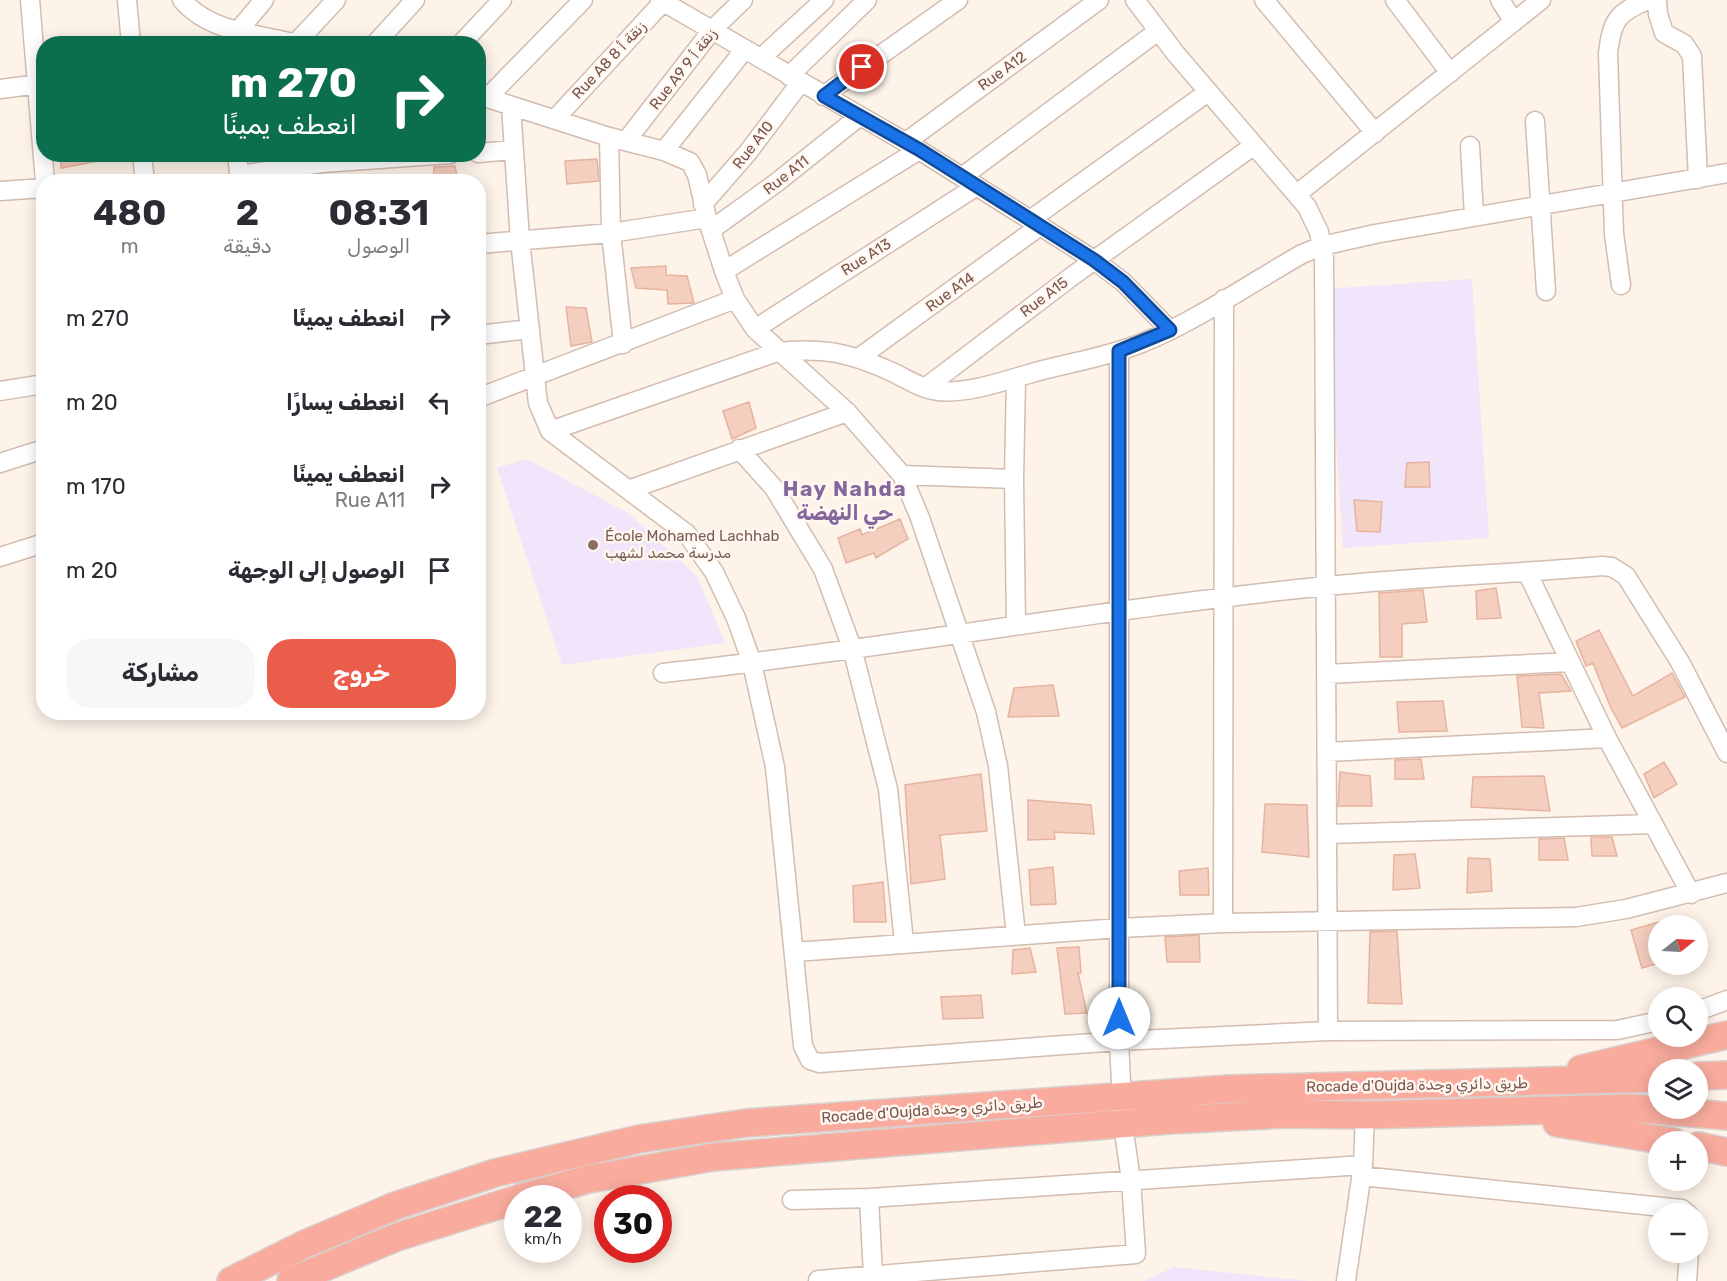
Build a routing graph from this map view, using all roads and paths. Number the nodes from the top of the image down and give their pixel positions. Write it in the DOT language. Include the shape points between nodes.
graph roads {
  1 [pos="30,0"];
  2 [pos="127,0"];
  3 [pos="264,0"];
  4 [pos="336,0"];
  5 [pos="415,0"];
  6 [pos="502,0"];
  7 [pos="583,0"];
  8 [pos="743,0"];
  9 [pos="824,0"];
  10 [pos="867,0"];
  11 [pos="958,0"];
  12 [pos="1099,0"];
  13 [pos="1135,0"];
  14 [pos="1264,0"];
  15 [pos="1395,0"];
  16 [pos="1500,0"];
  17 [pos="1541,0"];
  18 [pos="1648,0"];
  19 [pos="1658,0"];
  20 [pos="662,1"];
  21 [pos="188,2"];
  22 [pos="1514,22"];
  23 [pos="713,29"];
  24 [pos="1158,31"];
  25 [pos="230,34"];
  26 [pos="130,36"];
  27 [pos="245,36"];
  28 [pos="303,36"];
  29 [pos="382,36"];
  30 [pos="468,36"];
  31 [pos="746,49"];
  32 [pos="36,56"];
  33 [pos="761,58"];
  34 [pos="1450,73"];
  35 [pos="794,79"];
  36 [pos="36,84"];
  37 [pos="0,89"];
  38 [pos="1208,92"];
  39 [pos="486,94"];
  40 [pos="824,96"];
  41 [pos="486,98"];
  42 [pos="511,106"];
  43 [pos="860,117"];
  44 [pos="555,119"];
  45 [pos="1534,122"];
  46 [pos="1375,133"];
  47 [pos="618,139"];
  48 [pos="913,146"];
  49 [pos="1253,146"];
  50 [pos="1470,146"];
  51 [pos="512,150"];
  52 [pos="664,151"];
  53 [pos="486,152"];
  54 [pos="309,162"];
  55 [pos="1727,173"];
  56 [pos="257,174"];
  57 [pos="1698,178"];
  58 [pos="970,181"];
  59 [pos="36,189"];
  60 [pos="0,191"];
  61 [pos="1296,194"];
  62 [pos="1611,194"];
  63 [pos="1538,206"];
  64 [pos="1474,216"];
  65 [pos="707,218"];
  66 [pos="1035,223"];
  67 [pos="611,233"];
  68 [pos="520,240"];
  69 [pos="486,243"];
  70 [pos="1322,246"];
  71 [pos="1094,260"];
  72 [pos="724,271"];
  73 [pos="1621,285"];
  74 [pos="1546,291"];
  75 [pos="735,299"];
  76 [pos="1224,299"];
  77 [pos="530,329"];
  78 [pos="754,329"];
  79 [pos="1170,330"];
  80 [pos="486,335"];
  81 [pos="623,344"];
  82 [pos="1119,351"];
  83 [pos="777,352"];
  84 [pos="860,357"];
  85 [pos="535,376"];
  86 [pos="1016,378"];
  87 [pos="36,385"];
  88 [pos="925,388"];
  89 [pos="0,391"];
  90 [pos="486,395"];
  91 [pos="847,412"];
  92 [pos="550,430"];
  93 [pos="739,448"];
  94 [pos="36,452"];
  95 [pos="0,463"];
  96 [pos="902,475"];
  97 [pos="1014,479"];
  98 [pos="631,489"];
  99 [pos="36,546"];
  100 [pos="0,557"];
  101 [pos="1527,572"];
  102 [pos="1328,586"];
  103 [pos="1223,598"];
  104 [pos="1120,612"];
  105 [pos="1016,625"];
  106 [pos="960,633"];
  107 [pos="852,648"];
  108 [pos="1570,662"];
  109 [pos="752,663"];
  110 [pos="663,673"];
  111 [pos="1326,674"];
  112 [pos="1607,738"];
  113 [pos="1328,752"];
  114 [pos="1727,753"];
  115 [pos="1653,824"];
  116 [pos="1329,834"];
  117 [pos="1727,883"];
  118 [pos="1691,894"];
  119 [pos="1329,920"];
  120 [pos="1223,923"];
  121 [pos="1119,928"];
  122 [pos="1016,935"];
  123 [pos="904,942"];
  124 [pos="795,952"];
  125 [pos="1727,1000"];
  126 [pos="1708,1007"];
  127 [pos="1648,1023"];
  128 [pos="1328,1031"];
  129 [pos="1727,1035"];
  130 [pos="1119,1041"];
  131 [pos="1727,1075"];
  132 [pos="1708,1076"];
  133 [pos="1648,1078"];
  134 [pos="1503,1084"];
  135 [pos="1122,1096"];
  136 [pos="1497,1113"];
  137 [pos="1365,1115"];
  138 [pos="1727,1116"];
  139 [pos="1123,1125"];
  140 [pos="1648,1138"];
  141 [pos="1708,1148"];
  142 [pos="1727,1152"];
  143 [pos="1362,1170"];
  144 [pos="1131,1180"];
  145 [pos="568,1185"];
  146 [pos="869,1198"];
  147 [pos="792,1200"];
  148 [pos="504,1204"];
  149 [pos="1648,1206"];
  150 [pos="1688,1263"];
  151 [pos="873,1275"];
  152 [pos="818,1280"];
  153 [pos="231,1281"];
  154 [pos="291,1281"];
  155 [pos="1346,1281"];
  156 [pos="1687,1281"];
  1 -- 32 [label="street"];
  2 -- 26 [label="street"];
  3 -- 25 [label="street"];
  4 -- 28 [label="street"];
  5 -- 29 [label="street"];
  6 -- 30 [label="street"];
  7 -- 39 [label="street"];
  8 -- 23 [label="street, Rue A9 زنقة أ 9"];
  9 -- 33 [label="street"];
  10 -- 35 [label="street, Rue A10"];
  11 -- 40 [label="street"];
  12 -- 48 [label="street, Rue A12"];
  13 -- 24 [label="street"];
  14 -- 46 [label="street"];
  15 -- 34 [label="street"];
  16 -- 22 [label="street"];
  17 -- 22 [label="street"];
  18 -- 62 [label="street" via="1624,11 1611,30"];
  19 -- 57 [label="street" via="1664,33 1684,44 1692,56"];
  20 -- 23 [label="street"];
  20 -- 44 [label="street, Rue A8 زنقة أ 8"];
  21 -- 25 [label="street"];
  22 -- 34 [label="street"];
  23 -- 31 [label="street"];
  23 -- 47 [label="street, Rue A9 زنقة أ 9"];
  24 -- 38 [label="street"];
  24 -- 58 [label="street, Rue A13"];
  25 -- 27 [label="street"];
  31 -- 33 [label="street"];
  31 -- 52 [label="street"];
  33 -- 35 [label="street"];
  34 -- 46 [label="street"];
  35 -- 40 [label="street"];
  35 -- 65 [label="street, Rue A10"];
  36 -- 37 [label="street"];
  38 -- 49 [label="street"];
  38 -- 66 [label="street, Rue A14"];
  40 -- 43 [label="street"];
  41 -- 42 [label="street"];
  42 -- 44 [label="street"];
  42 -- 51 [label="street"];
  43 -- 48 [label="street"];
  43 -- 65 [label="street, Rue A11"];
  44 -- 47 [label="street"];
  45 -- 63 [label="street"];
  46 -- 61 [label="street"];
  47 -- 52 [label="street"];
  47 -- 67 [label="street"];
  48 -- 58 [label="street"];
  48 -- 72 [label="street, Rue A12"];
  49 -- 61 [label="street"];
  49 -- 71 [label="street, Rue A15"];
  50 -- 64 [label="street"];
  51 -- 53 [label="street"];
  51 -- 68 [label="street"];
  52 -- 65 [label="street" via="694,167"];
  54 -- 56 [label="street"];
  55 -- 57 [label="street"];
  57 -- 62 [label="street"];
  58 -- 66 [label="street"];
  58 -- 78 [label="street, Rue A13"];
  59 -- 60 [label="street"];
  61 -- 70 [label="street" via="1311,215"];
  62 -- 63 [label="street"];
  62 -- 73 [label="street"];
  63 -- 64 [label="street"];
  63 -- 74 [label="street"];
  64 -- 70 [label="street"];
  65 -- 67 [label="street"];
  65 -- 72 [label="street"];
  66 -- 71 [label="street"];
  66 -- 84 [label="street, Rue A14"];
  67 -- 68 [label="street"];
  67 -- 81 [label="street"];
  68 -- 69 [label="street"];
  68 -- 77 [label="street"];
  70 -- 76 [label="street"];
  70 -- 102 [label="street" via="1326,268"];
  71 -- 79 [label="street" via="1123,282"];
  71 -- 88 [label="street, Rue A15"];
  72 -- 75 [label="street"];
  75 -- 78 [label="street"];
  75 -- 81 [label="street"];
  76 -- 79 [label="street"];
  76 -- 103 [label="street"];
  77 -- 80 [label="street"];
  77 -- 85 [label="street"];
  78 -- 83 [label="street"];
  79 -- 82 [label="street"];
  81 -- 85 [label="street"];
  82 -- 86 [label="street"];
  82 -- 104 [label="street"];
  83 -- 84 [label="street" via="822,350"];
  83 -- 91 [label="street"];
  83 -- 92 [label="street"];
  84 -- 88 [label="street"];
  85 -- 90 [label="street"];
  85 -- 92 [label="street" via="538,403"];
  86 -- 88 [label="street" via="948,391"];
  86 -- 97 [label="street"];
  87 -- 89 [label="street"];
  91 -- 93 [label="street"];
  91 -- 96 [label="street"];
  92 -- 98 [label="street"];
  93 -- 98 [label="street"];
  93 -- 107 [label="street" via="774,488 823,569"];
  94 -- 95 [label="street"];
  96 -- 97 [label="street"];
  96 -- 106 [label="street"];
  97 -- 105 [label="street"];
  98 -- 109 [label="street" via="687,534 701,553 736,618"];
  99 -- 100 [label="street"];
  101 -- 102 [label="street"];
  101 -- 108 [label="street"];
  101 -- 114 [label="street" via="1602,566 1619,569 1680,662"];
  102 -- 103 [label="street"];
  102 -- 111 [label="street"];
  103 -- 104 [label="street"];
  103 -- 120 [label="street"];
  104 -- 105 [label="street"];
  104 -- 121 [label="street"];
  105 -- 106 [label="street"];
  106 -- 107 [label="street"];
  106 -- 122 [label="street" via="986,712 998,766"];
  107 -- 109 [label="street"];
  107 -- 123 [label="street" via="888,789"];
  108 -- 111 [label="street"];
  108 -- 112 [label="street"];
  109 -- 110 [label="street"];
  109 -- 124 [label="street" via="775,767"];
  111 -- 113 [label="street"];
  112 -- 113 [label="street"];
  112 -- 115 [label="street"];
  113 -- 116 [label="street"];
  115 -- 116 [label="street"];
  115 -- 118 [label="street"];
  116 -- 119 [label="street"];
  117 -- 118 [label="street"];
  118 -- 119 [label="street" via="1576,916"];
  119 -- 120 [label="street"];
  119 -- 128 [label="street"];
  120 -- 121 [label="street"];
  121 -- 122 [label="street"];
  121 -- 130 [label="street"];
  122 -- 123 [label="street"];
  123 -- 124 [label="street"];
  124 -- 130 [label="street" via="803,1046 808,1058 819,1063"];
  125 -- 126 [label="street"];
  127 -- 128 [label="street" via="1617,1030"];
  128 -- 130 [label="street"];
  129 -- 134 [label="highway"];
  130 -- 135 [label="street"];
  131 -- 132 [label="highway"];
  133 -- 134 [label="highway, Rocade d'Oujda طريق دائري وجدة"];
  134 -- 135 [label="highway, Rocade d'Oujda طريق دائري وجدة" via="1228,1089"];
  135 -- 139 [label="street"];
  135 -- 153 [label="highway, Rocade d'Oujda طريق دائري وجدة" via="746,1123 639,1139 495,1173 395,1206"];
  136 -- 137 [label="highway, Rocade d'Oujda طريق دائري وجدة"];
  136 -- 138 [label="highway, Rocade d'Oujda طريق دائري وجدة" via="1632,1108"];
  136 -- 140 [label="highway"];
  137 -- 139 [label="highway, Rocade d'Oujda طريق دائري وجدة" via="1284,1114"];
  137 -- 143 [label="street"];
  139 -- 144 [label="street"];
  139 -- 145 [label="highway, Rocade d'Oujda طريق دائري وجدة" via="712,1157"];
  141 -- 142 [label="highway"];
  143 -- 144 [label="street"];
  143 -- 149 [label="street"];
  143 -- 155 [label="street"];
  144 -- 146 [label="street"];
  144 -- 151 [label="street" via="1136,1254"];
  146 -- 147 [label="street"];
  146 -- 151 [label="street"];
  148 -- 154 [label="highway, Rocade d'Oujda طريق دائري وجدة" via="397,1237"];
  150 -- 156 [label="street"];
  151 -- 152 [label="street"];
}
